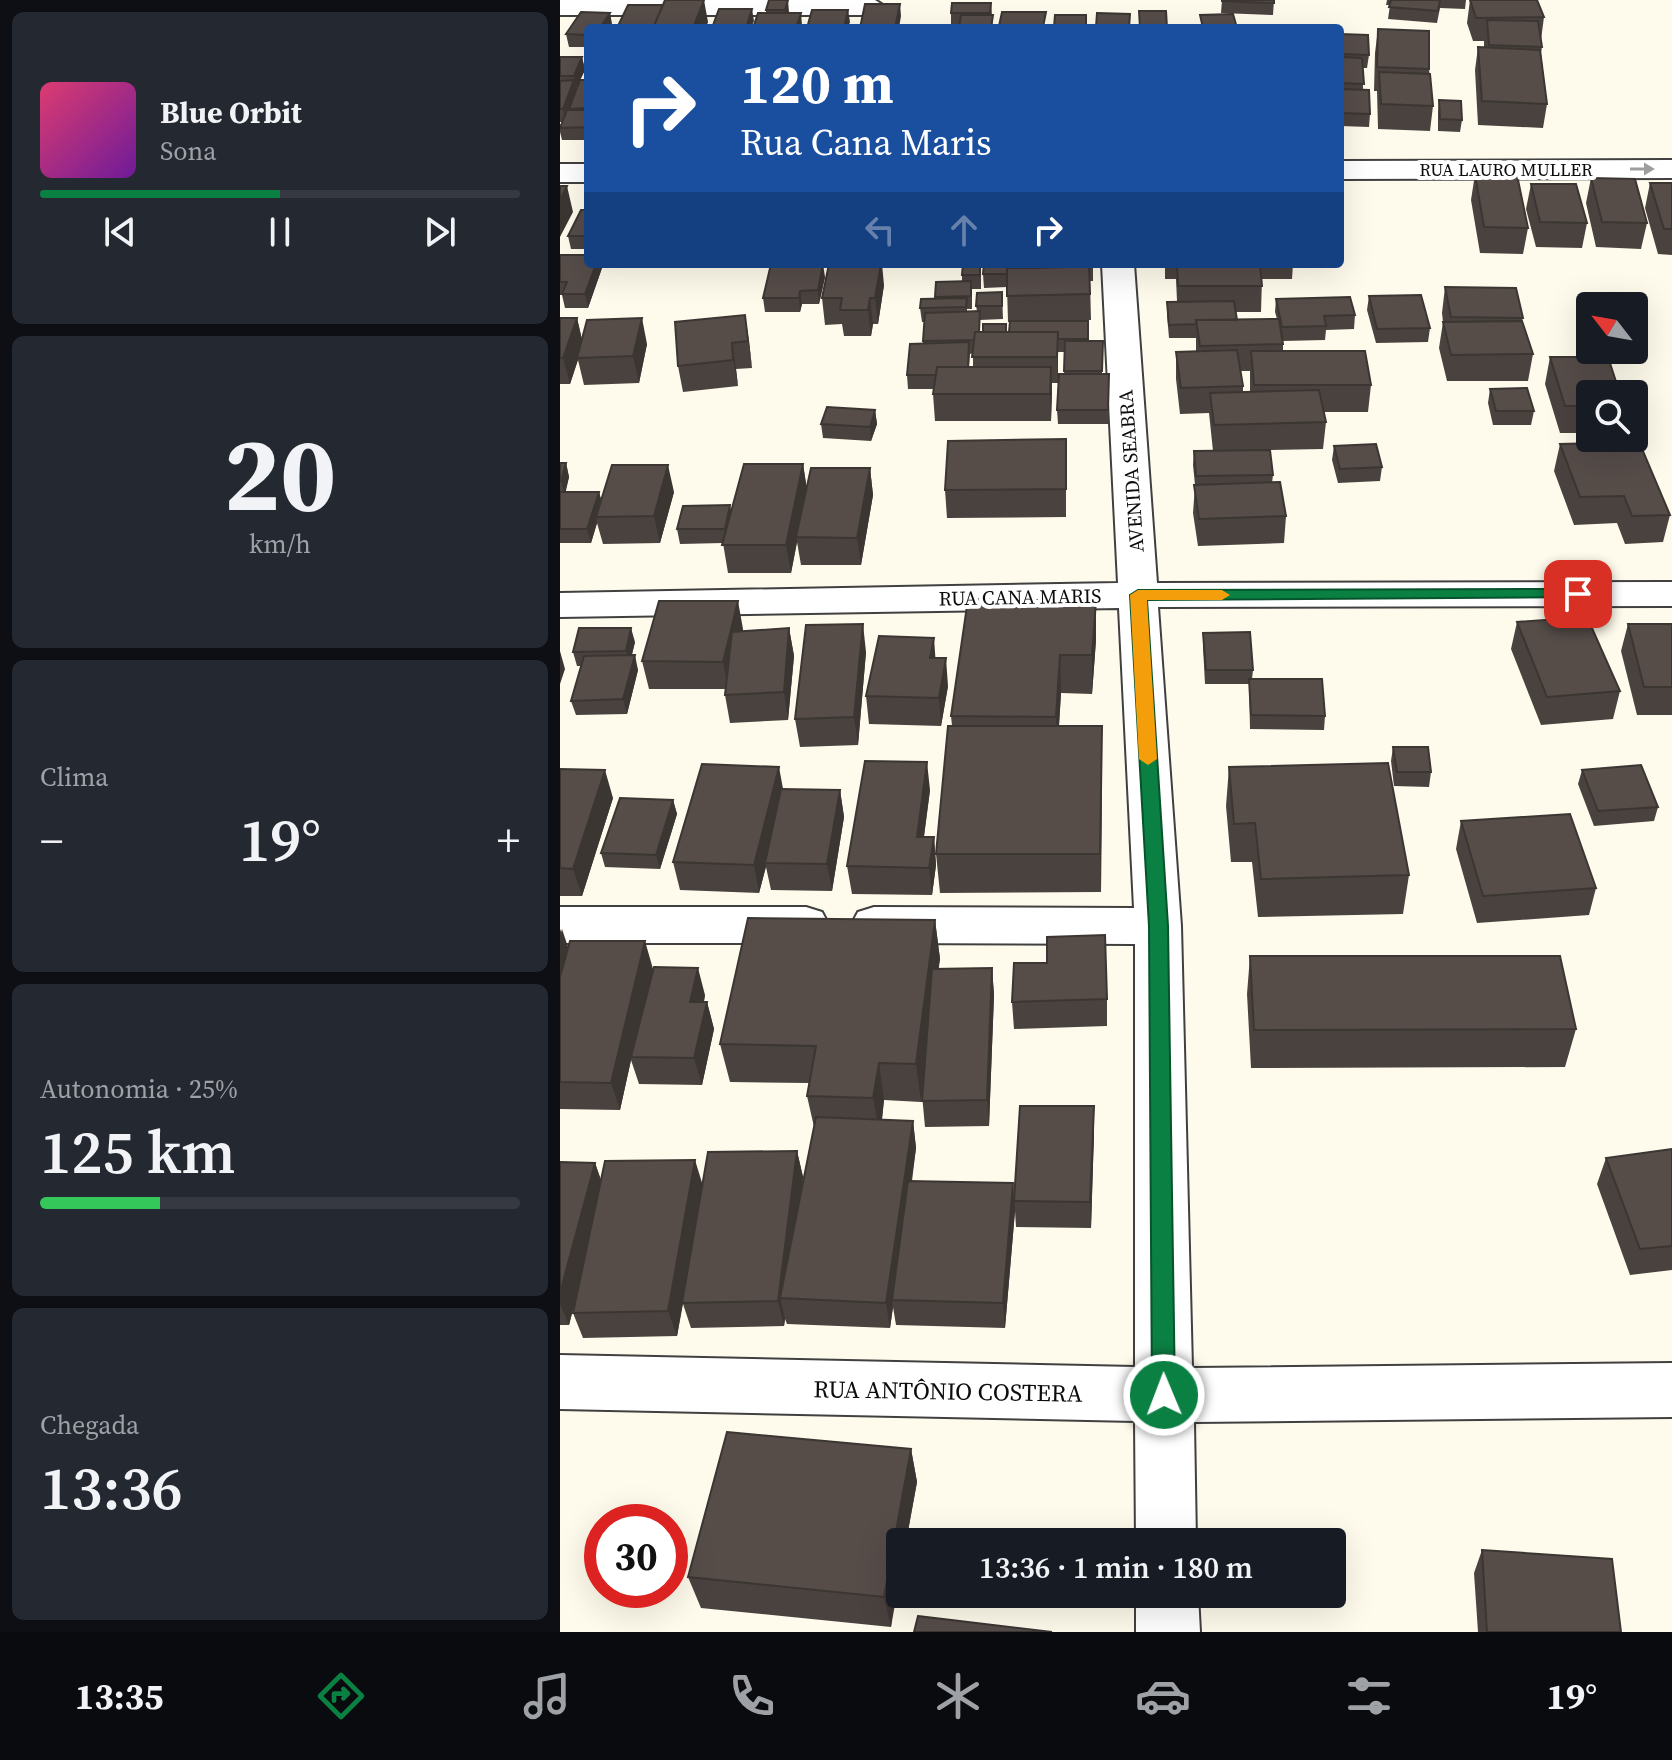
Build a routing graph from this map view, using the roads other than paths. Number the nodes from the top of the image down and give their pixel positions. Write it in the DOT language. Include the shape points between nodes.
graph roads {
  1 [pos="560,7"];
  2 [pos="873,7"];
  3 [pos="1344,147"];
  4 [pos="1672,147"];
  5 [pos="560,150"];
  6 [pos="584,150"];
  7 [pos="1672,169"];
  8 [pos="1344,170"];
  9 [pos="560,173"];
  10 [pos="584,173"];
  11 [pos="1118,268"];
  12 [pos="1672,594"];
  13 [pos="1138,595"];
  14 [pos="560,605"];
  15 [pos="560,925"];
  16 [pos="1158,926"];
  17 [pos="560,1382"];
  18 [pos="1672,1390"];
  19 [pos="1164,1395"];
  20 [pos="1166,1528"];
  21 [pos="1167,1608"];
  22 [pos="1168,1632"];
  1 -- 2 [label="street"];
  3 -- 4 [label="street, RUA LAURO MULLER"];
  5 -- 6 [label="street"];
  8 -- 7 [label="street, RUA LAURO MULLER, one-way"];
  9 -- 10 [label="street"];
  11 -- 13 [label="street, AVENIDA SEABRA"];
  12 -- 13 [label="street, RUA CANA MARIS"];
  13 -- 14 [label="street, RUA CANA MARIS"];
  13 -- 16 [label="street, AVENIDA SEABRA"];
  15 -- 16 [label="street"];
  16 -- 19 [label="street, AVENIDA SEABRA"];
  17 -- 19 [label="street, RUA ANTÔNIO COSTERA"];
  18 -- 19 [label="street, RUA ANTÔNIO COSTERA"];
  19 -- 20 [label="street, AVENIDA SEABRA"];
  21 -- 22 [label="street"];
}
